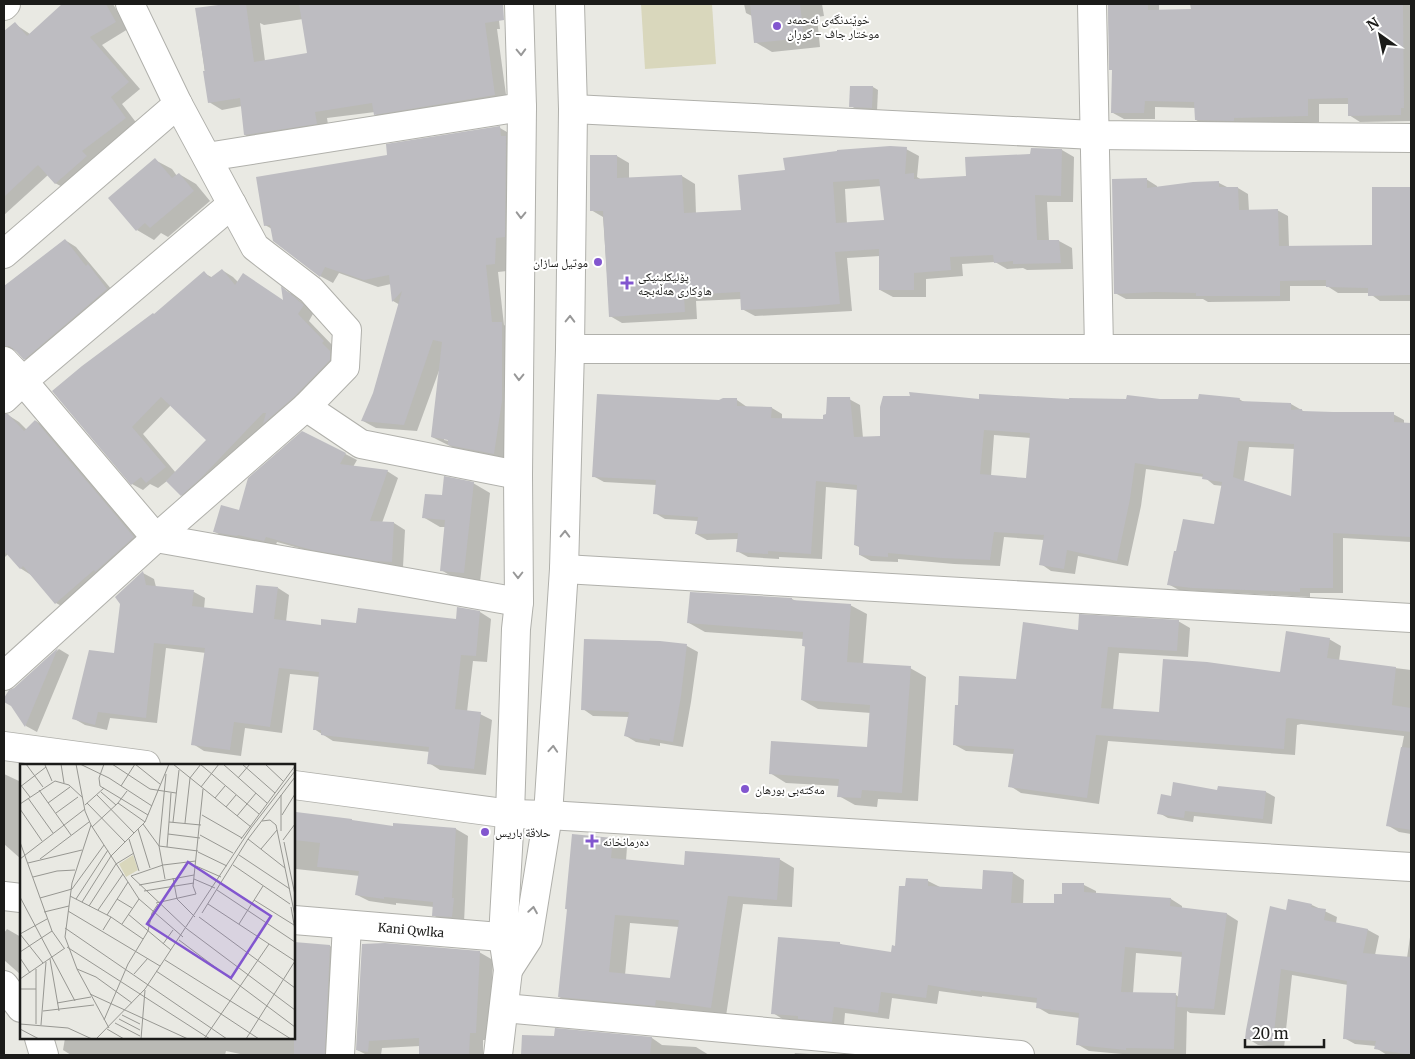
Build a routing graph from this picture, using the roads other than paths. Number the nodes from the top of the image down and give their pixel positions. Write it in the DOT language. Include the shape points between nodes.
graph roads {
  1 [pos="130,4"];
  2 [pos="520,4"];
  3 [pos="570,4"];
  4 [pos="1092,4"];
  5 [pos="178,104"];
  6 [pos="522,107"];
  7 [pos="573,109"];
  8 [pos="1094,135"];
  9 [pos="1411,138"];
  10 [pos="207,157"];
  11 [pos="232,204"];
  12 [pos="4,254"];
  13 [pos="570,349"];
  14 [pos="1099,349"];
  15 [pos="1411,349"];
  16 [pos="4,361"];
  17 [pos="23,381"];
  18 [pos="4,399"];
  19 [pos="306,408"];
  20 [pos="518,474"];
  21 [pos="156,538"];
  22 [pos="564,569"];
  23 [pos="519,602"];
  24 [pos="1411,618"];
  25 [pos="4,676"];
  26 [pos="4,746"];
  27 [pos="139,764"];
  28 [pos="295,785"];
  29 [pos="510,814"];
  30 [pos="548,814"];
  31 [pos="1411,867"];
  32 [pos="4,896"];
  33 [pos="20,898"];
  34 [pos="295,920"];
  35 [pos="348,925"];
  36 [pos="516,938"];
  37 [pos="4,986"];
  38 [pos="20,1007"];
  39 [pos="504,1008"];
  40 [pos="39,1039"];
  41 [pos="44,1055"];
  42 [pos="340,1055"];
  43 [pos="498,1055"];
  44 [pos="1020,1055"];
  1 -- 5 [label="street"];
  2 -- 6 [label="street, one-way"];
  3 -- 7 [label="street"];
  4 -- 8 [label="street"];
  5 -- 10 [label="street"];
  5 -- 12 [label="street"];
  6 -- 10 [label="street"];
  6 -- 20 [label="street, one-way"];
  7 -- 8 [label="street"];
  13 -- 7 [label="street, one-way"];
  8 -- 9 [label="street"];
  8 -- 14 [label="street"];
  10 -- 11 [label="street"];
  11 -- 17 [label="street"];
  11 -- 19 [label="street" via="255,248 311,290 347,330 345,367"];
  13 -- 14 [label="street"];
  22 -- 13 [label="street, one-way"];
  14 -- 15 [label="street"];
  16 -- 17 [label="street"];
  17 -- 18 [label="street"];
  17 -- 21 [label="street"];
  19 -- 20 [label="street" via="361,444"];
  19 -- 21 [label="street"];
  20 -- 23 [label="street, one-way"];
  21 -- 23 [label="street"];
  21 -- 25 [label="street"];
  22 -- 24 [label="street"];
  30 -- 22 [label="street, one-way"];
  23 -- 29 [label="street"];
  26 -- 27 [label="street"];
  28 -- 29 [label="street"];
  29 -- 30 [label="street"];
  29 -- 36 [label="street"];
  30 -- 31 [label="street"];
  36 -- 30 [label="street, one-way"];
  32 -- 33 [label="street"];
  34 -- 35 [label="street, Kani Qwlka"];
  35 -- 36 [label="street, Kani Qwlka"];
  35 -- 42 [label="street"];
  36 -- 39 [label="street"];
  37 -- 38 [label="street"];
  39 -- 43 [label="street"];
  39 -- 44 [label="street"];
  40 -- 41 [label="street"];
}
